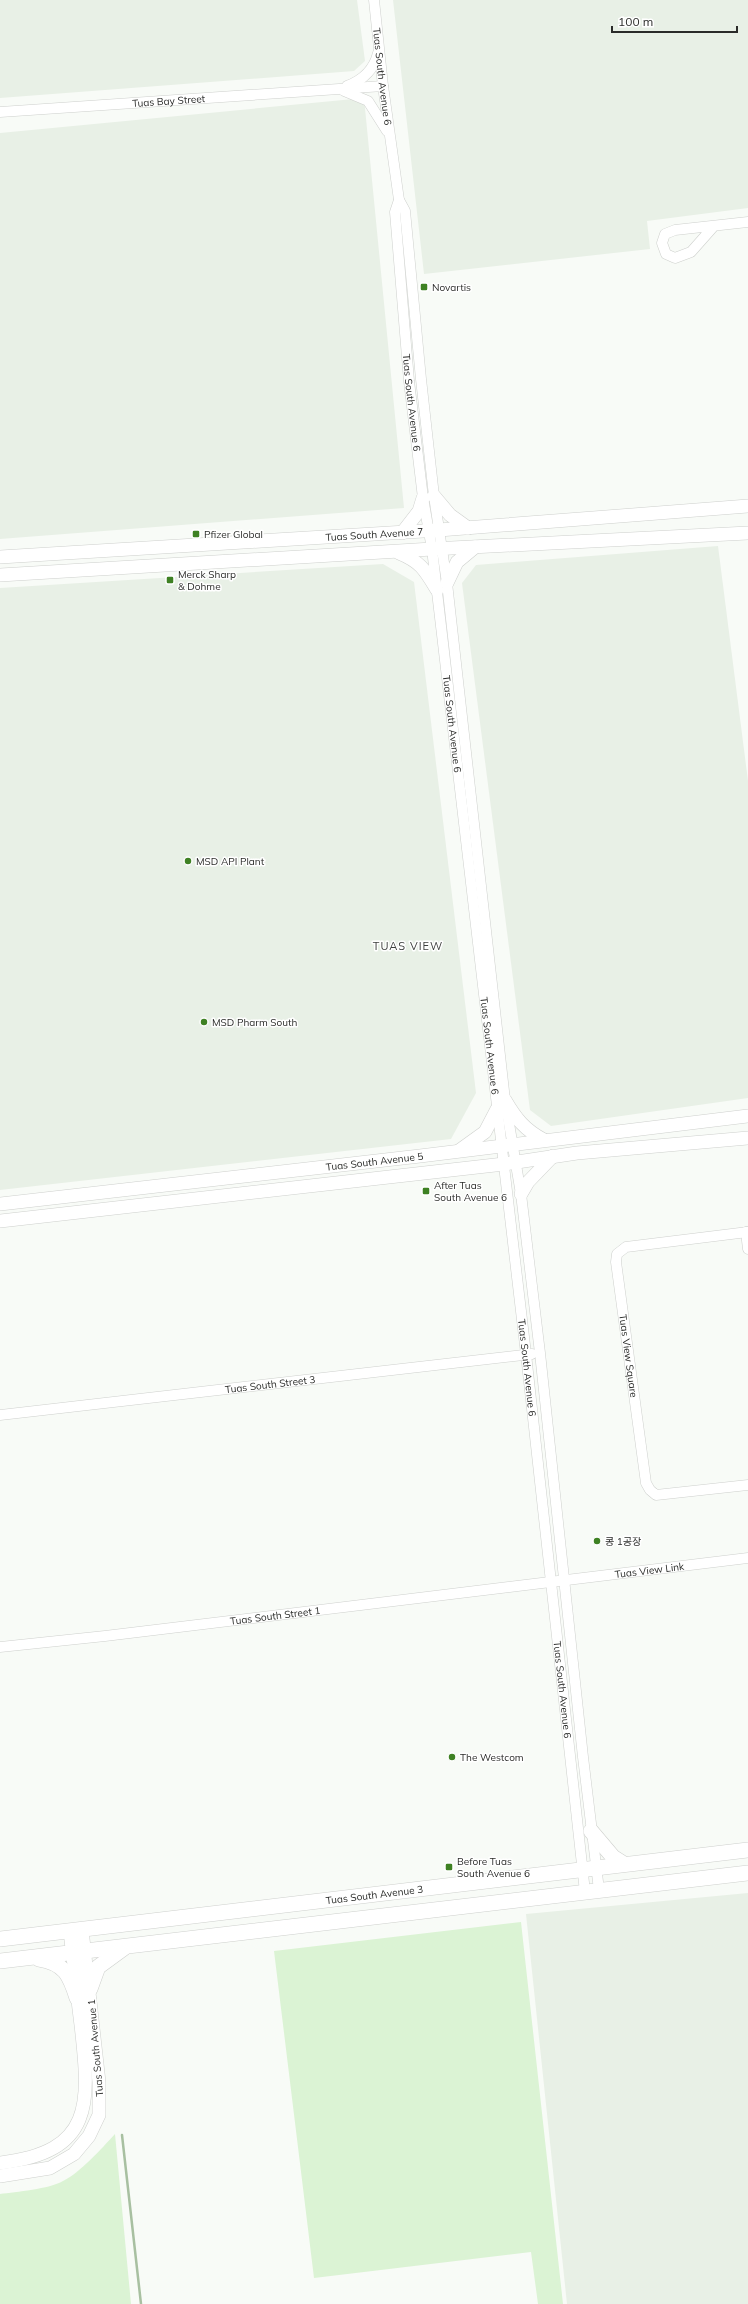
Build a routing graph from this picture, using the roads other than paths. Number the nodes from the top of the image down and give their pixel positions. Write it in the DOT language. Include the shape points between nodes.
graph roads {
  1 [pos="374,0"];
  2 [pos="379,48"];
  3 [pos="383,86"];
  4 [pos="337,90"];
  5 [pos="0,112"];
  6 [pos="390,136"];
  7 [pos="748,222"];
  8 [pos="714,226"];
  9 [pos="428,497"];
  10 [pos="748,506"];
  11 [pos="468,528"];
  12 [pos="434,530"];
  13 [pos="402,533"];
  14 [pos="748,533"];
  15 [pos="475,547"];
  16 [pos="437,549"];
  17 [pos="395,552"];
  18 [pos="0,557"];
  19 [pos="0,575"];
  20 [pos="442,587"];
  21 [pos="501,1105"];
  22 [pos="748,1116"];
  23 [pos="748,1138"];
  24 [pos="544,1140"];
  25 [pos="506,1145"];
  26 [pos="456,1152"];
  27 [pos="553,1156"];
  28 [pos="509,1163"];
  29 [pos="521,1194"];
  30 [pos="0,1204"];
  31 [pos="0,1222"];
  32 [pos="747,1232"];
  33 [pos="748,1249"];
  34 [pos="540,1353"];
  35 [pos="526,1354"];
  36 [pos="0,1415"];
  37 [pos="748,1485"];
  38 [pos="748,1558"];
  39 [pos="564,1581"];
  40 [pos="551,1582"];
  41 [pos="0,1646"];
  42 [pos="591,1831"];
  43 [pos="748,1850"];
  44 [pos="624,1864"];
  45 [pos="588,1869"];
  46 [pos="748,1873"];
  47 [pos="592,1891"];
  48 [pos="76,1931"];
  49 [pos="0,1939"];
  50 [pos="129,1946"];
  51 [pos="79,1953"];
  52 [pos="29,1958"];
  53 [pos="0,1961"];
  54 [pos="90,1989"];
  55 [pos="77,1998"];
  56 [pos="0,2163"];
  57 [pos="0,2176"];
  1 -- 2 [label="street, Tuas South Avenue 6"];
  2 -- 3 [label="street, Tuas South Avenue 6"];
  2 -- 4 [label="street, Tuas Bay Street" via="376,62 365,76"];
  3 -- 4 [label="street, Tuas Bay Street"];
  3 -- 6 [label="street, Tuas South Avenue 6"];
  4 -- 5 [label="street, Tuas Bay Street"];
  4 -- 6 [label="street, Tuas Bay Street" via="368,101"];
  6 -- 9 [label="street, Tuas South Avenue 6" via="399,200 406,211 421,379"];
  7 -- 8 [label="street"];
  8 -- 8 [label="street" via="691,252 675,258 666,254 662,243 665,234 674,230"];
  9 -- 11 [label="main road"];
  9 -- 12 [label="street, Tuas South Avenue 6"];
  9 -- 13 [label="main road"];
  10 -- 11 [label="main road, Tuas South Avenue 7"];
  11 -- 12 [label="main road, Tuas South Avenue 7"];
  12 -- 13 [label="main road, Tuas South Avenue 7"];
  12 -- 16 [label="street, Tuas South Avenue 6"];
  13 -- 18 [label="main road, Tuas South Avenue 7"];
  14 -- 15 [label="main road, Tuas South Avenue 7"];
  15 -- 16 [label="main road, Tuas South Avenue 7"];
  15 -- 20 [label="main road" via="457,562"];
  16 -- 17 [label="main road, Tuas South Avenue 7"];
  16 -- 20 [label="street, Tuas South Avenue 6"];
  17 -- 19 [label="main road, Tuas South Avenue 7"];
  17 -- 20 [label="main road" via="414,559"];
  20 -- 21 [label="street, Tuas South Avenue 6"];
  21 -- 24 [label="main road" via="518,1122"];
  21 -- 25 [label="street, Tuas South Avenue 6"];
  21 -- 26 [label="main road" via="485,1132"];
  22 -- 24 [label="main road, Tuas South Avenue 5"];
  23 -- 27 [label="main road, Tuas South Avenue 5"];
  24 -- 25 [label="main road, Tuas South Avenue 5"];
  25 -- 26 [label="main road, Tuas South Avenue 5"];
  25 -- 28 [label="street, Tuas South Avenue 6"];
  26 -- 30 [label="main road, Tuas South Avenue 5"];
  27 -- 28 [label="main road, Tuas South Avenue 5"];
  27 -- 29 [label="main road" via="528,1182"];
  28 -- 29 [label="street, Tuas South Avenue 6"];
  28 -- 31 [label="main road, Tuas South Avenue 5"];
  28 -- 35 [label="street, Tuas South Avenue 6"];
  29 -- 34 [label="street, Tuas South Avenue 6"];
  32 -- 33 [label="street"];
  32 -- 37 [label="street, Tuas View Square" via="626,1247 618,1254 616,1262 646,1483 650,1490 656,1495"];
  34 -- 35 [label="street, Tuas South Street 3"];
  34 -- 39 [label="street, Tuas South Avenue 6"];
  35 -- 36 [label="street, Tuas South Street 3"];
  35 -- 40 [label="street, Tuas South Avenue 6"];
  38 -- 39 [label="street, Tuas View Link"];
  39 -- 40 [label="street, Tuas View Link"];
  39 -- 42 [label="street, Tuas South Avenue 6"];
  40 -- 41 [label="street, Tuas South Street 1"];
  40 -- 45 [label="street, Tuas South Avenue 6"];
  42 -- 44 [label="main road" via="613,1857"];
  42 -- 45 [label="street, Tuas South Avenue 6"];
  43 -- 44 [label="main road, Tuas South Avenue 3"];
  44 -- 45 [label="main road, Tuas South Avenue 3"];
  45 -- 47 [label="street, Tuas South Avenue 6"];
  45 -- 47 [label="street, Tuas South Avenue 6"];
  45 -- 48 [label="main road, Tuas South Avenue 3"];
  46 -- 47 [label="main road"];
  47 -- 50 [label="main road"];
  48 -- 49 [label="main road, Tuas South Avenue 3"];
  48 -- 51 [label="main road, Tuas South Avenue 1"];
  50 -- 51 [label="main road"];
  50 -- 54 [label="main road" via="98,1967"];
  51 -- 52 [label="main road"];
  51 -- 54 [label="main road, Tuas South Avenue 1"];
  51 -- 55 [label="main road, Tuas South Avenue 1"];
  52 -- 53 [label="main road"];
  52 -- 55 [label="main road" via="60,1966 70,1977"];
  54 -- 57 [label="main road, Tuas South Avenue 1" via="100,2082 99,2115 89,2136 74,2154 50,2168"];
  55 -- 56 [label="main road, Tuas South Avenue 1" via="86,2097 76,2127 64,2142 44,2154"];
}
